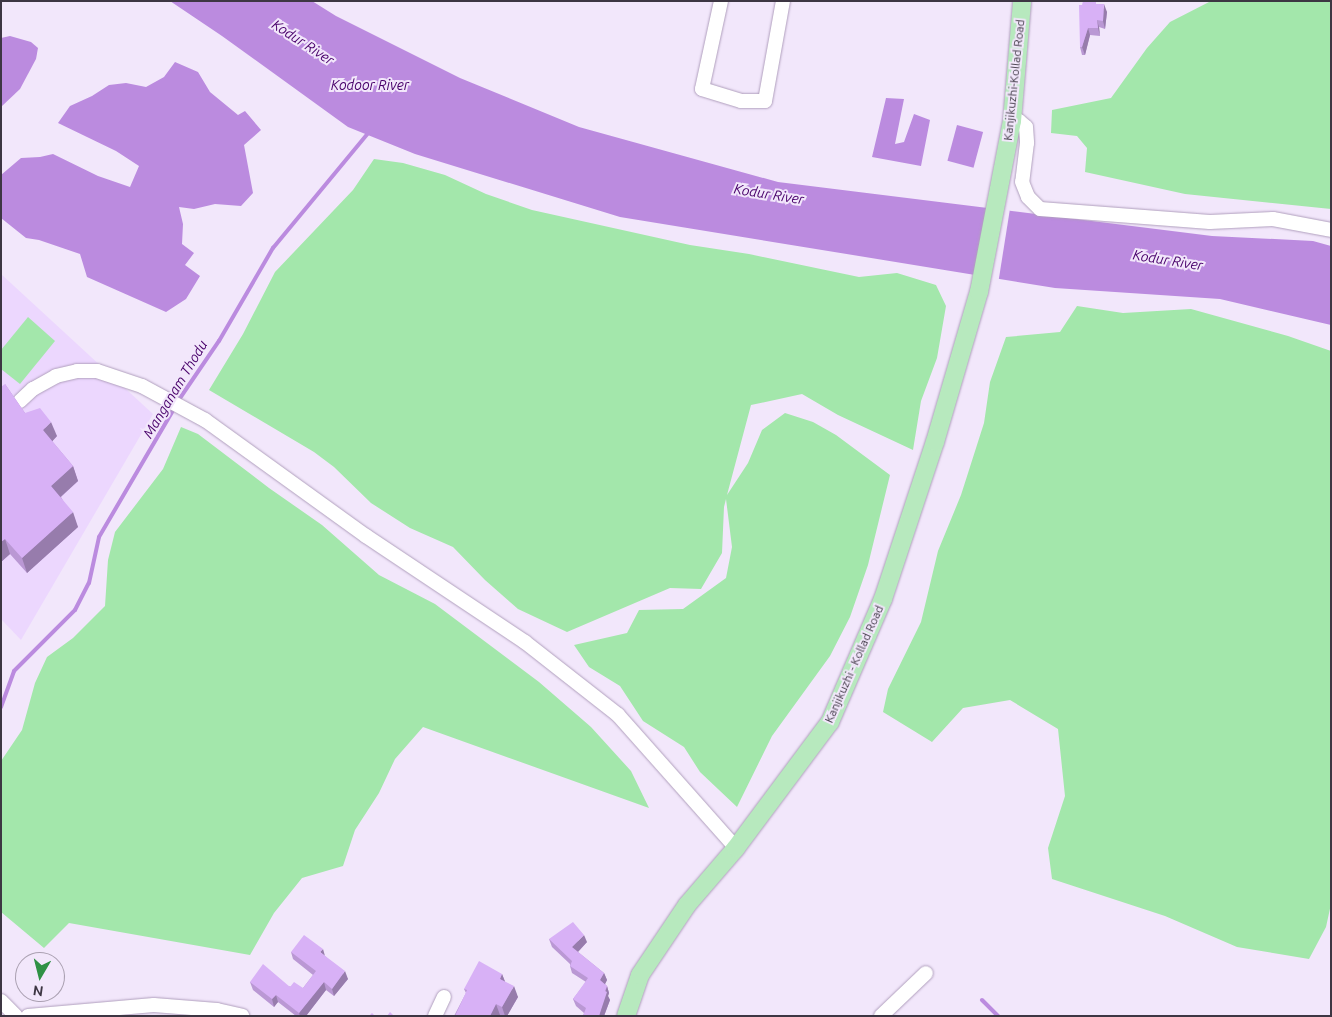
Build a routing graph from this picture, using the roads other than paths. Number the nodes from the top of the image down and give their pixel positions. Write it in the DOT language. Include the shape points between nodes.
graph roads {
  1 [pos="721,1"];
  2 [pos="783,1"];
  3 [pos="1022,1"];
  4 [pos="1012,121"];
  5 [pos="1331,230"];
  6 [pos="979,292"];
  7 [pos="20,401"];
  8 [pos="736,848"];
  9 [pos="926,973"];
  10 [pos="444,997"];
  11 [pos="1,1001"];
  12 [pos="16,1016"];
  13 [pos="28,1016"];
  14 [pos="242,1016"];
  15 [pos="435,1016"];
  16 [pos="626,1016"];
  17 [pos="881,1016"];
  1 -- 2 [label="street" via="702,89 741,101 765,101"];
  3 -- 4 [label="main road, Kanjikuzhi-Kollad Road"];
  4 -- 5 [label="street" via="1019,121 1026,127 1022,182 1028,198 1040,209 1210,222 1273,219"];
  4 -- 6 [label="main road, Kanjikuzhi-Kollad Road"];
  6 -- 8 [label="main road, Kanjikuzhi - Kollad Road" via="935,442 883,599 830,722"];
  7 -- 8 [label="street" via="48,380 77,371 104,372 142,386 205,420 366,536 525,642 618,714"];
  8 -- 16 [label="main road, Kanjikuzhi - Kollad Road" via="686,905 640,975"];
  9 -- 17 [label="street"];
  10 -- 15 [label="street"];
  11 -- 12 [label="street"];
  13 -- 14 [label="street" via="154,1005 208,1009"];
}
